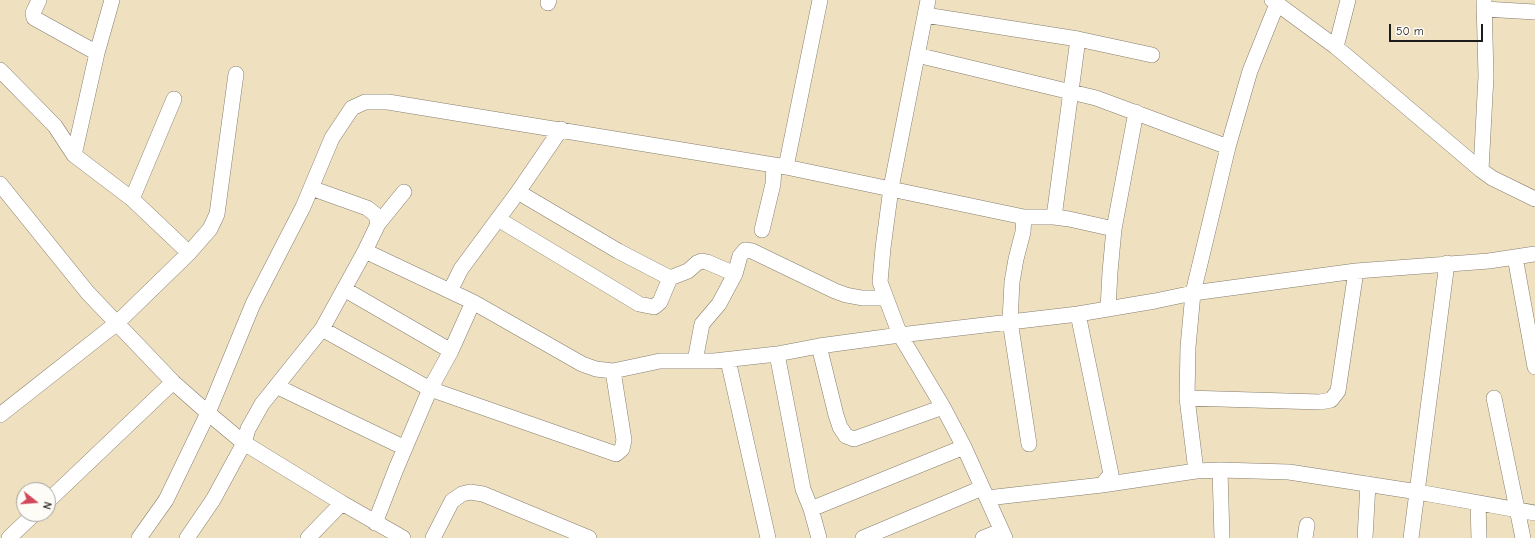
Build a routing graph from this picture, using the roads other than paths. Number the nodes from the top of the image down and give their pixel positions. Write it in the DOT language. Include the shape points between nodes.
graph roads {
  1 [pos="39,0"];
  2 [pos="112,0"];
  3 [pos="820,0"];
  4 [pos="928,0"];
  5 [pos="1348,0"];
  6 [pos="1275,2"];
  7 [pos="1484,5"];
  8 [pos="1535,12"];
  9 [pos="925,15"];
  10 [pos="1078,39"];
  11 [pos="1336,47"];
  12 [pos="97,53"];
  13 [pos="917,55"];
  14 [pos="1152,55"];
  15 [pos="0,70"];
  16 [pos="236,74"];
  17 [pos="1071,91"];
  18 [pos="174,99"];
  19 [pos="1136,112"];
  20 [pos="561,129"];
  21 [pos="1228,147"];
  22 [pos="74,155"];
  23 [pos="780,166"];
  24 [pos="1481,170"];
  25 [pos="0,184"];
  26 [pos="311,188"];
  27 [pos="891,188"];
  28 [pos="404,192"];
  29 [pos="518,192"];
  30 [pos="132,199"];
  31 [pos="1535,199"];
  32 [pos="1024,217"];
  33 [pos="1054,217"];
  34 [pos="498,218"];
  35 [pos="378,224"];
  36 [pos="1114,229"];
  37 [pos="762,230"];
  38 [pos="365,251"];
  39 [pos="190,253"];
  40 [pos="1535,254"];
  41 [pos="1515,257"];
  42 [pos="1447,263"];
  43 [pos="1356,271"];
  44 [pos="735,274"];
  45 [pos="670,278"];
  46 [pos="344,289"];
  47 [pos="450,291"];
  48 [pos="1193,293"];
  49 [pos="885,298"];
  50 [pos="473,302"];
  51 [pos="1108,309"];
  52 [pos="1078,314"];
  53 [pos="1010,322"];
  54 [pos="117,323"];
  55 [pos="322,329"];
  56 [pos="900,335"];
  57 [pos="819,346"];
  58 [pos="451,351"];
  59 [pos="777,354"];
  60 [pos="728,360"];
  61 [pos="695,361"];
  62 [pos="1535,367"];
  63 [pos="613,371"];
  64 [pos="173,382"];
  65 [pos="276,386"];
  66 [pos="430,389"];
  67 [pos="1187,398"];
  68 [pos="1494,398"];
  69 [pos="943,407"];
  70 [pos="208,413"];
  71 [pos="0,415"];
  72 [pos="244,443"];
  73 [pos="1029,444"];
  74 [pos="964,447"];
  75 [pos="405,448"];
  76 [pos="1220,470"];
  77 [pos="1196,472"];
  78 [pos="1368,484"];
  79 [pos="1102,485"];
  80 [pos="1418,492"];
  81 [pos="56,493"];
  82 [pos="985,493"];
  83 [pos="342,503"];
  84 [pos="1478,504"];
  85 [pos="811,509"];
  86 [pos="1518,510"];
  87 [pos="1535,513"];
  88 [pos="26,522"];
  89 [pos="375,523"];
  90 [pos="1003,534"];
  91 [pos="9,538"];
  92 [pos="139,538"];
  93 [pos="187,538"];
  94 [pos="308,538"];
  95 [pos="403,538"];
  96 [pos="433,538"];
  97 [pos="589,538"];
  98 [pos="768,538"];
  99 [pos="819,538"];
  100 [pos="863,538"];
  101 [pos="983,538"];
  102 [pos="1222,538"];
  103 [pos="1365,538"];
  104 [pos="1411,538"];
  105 [pos="1478,538"];
  106 [pos="1523,538"];
  1 -- 12 [label="street" via="33,13 34,18"];
  2 -- 12 [label="street"];
  3 -- 23 [label="street"];
  4 -- 9 [label="street"];
  5 -- 11 [label="street"];
  6 -- 11 [label="street"];
  6 -- 21 [label="street" via="1250,71"];
  7 -- 8 [label="street"];
  7 -- 24 [label="street" via="1486,76"];
  9 -- 10 [label="street"];
  9 -- 13 [label="street"];
  10 -- 14 [label="street"];
  10 -- 17 [label="street"];
  11 -- 24 [label="street"];
  12 -- 22 [label="street"];
  13 -- 17 [label="street"];
  13 -- 27 [label="street"];
  15 -- 22 [label="street" via="55,126"];
  16 -- 39 [label="street" via="217,214 210,229"];
  17 -- 19 [label="street"];
  17 -- 33 [label="street"];
  18 -- 30 [label="street"];
  19 -- 21 [label="street"];
  19 -- 36 [label="street"];
  20 -- 23 [label="street"];
  20 -- 26 [label="street" via="388,102 365,102 352,108 332,138"];
  20 -- 29 [label="street"];
  21 -- 48 [label="street"];
  22 -- 30 [label="street"];
  23 -- 27 [label="street"];
  23 -- 37 [label="street"];
  24 -- 31 [label="street"];
  25 -- 54 [label="street" via="88,293"];
  26 -- 35 [label="street" via="367,208 376,214"];
  26 -- 70 [label="street" via="253,304"];
  27 -- 32 [label="street"];
  27 -- 49 [label="street" via="880,282"];
  28 -- 35 [label="street"];
  29 -- 34 [label="street"];
  29 -- 45 [label="street"];
  30 -- 39 [label="street"];
  32 -- 33 [label="street"];
  32 -- 53 [label="street" via="1012,282"];
  33 -- 36 [label="street"];
  34 -- 45 [label="street" via="640,304 654,307 660,302"];
  34 -- 47 [label="street" via="461,269"];
  35 -- 38 [label="street"];
  36 -- 51 [label="street"];
  38 -- 46 [label="street"];
  38 -- 47 [label="street"];
  39 -- 54 [label="street"];
  40 -- 41 [label="street"];
  41 -- 42 [label="street"];
  41 -- 62 [label="street"];
  42 -- 43 [label="street"];
  42 -- 80 [label="street"];
  43 -- 48 [label="street"];
  43 -- 67 [label="street" via="1338,391 1331,400 1320,402"];
  44 -- 45 [label="street" via="702,261 688,271"];
  44 -- 49 [label="street" via="740,256 745,250 752,251 840,293 862,298"];
  44 -- 61 [label="street" via="719,304 702,324"];
  46 -- 55 [label="street"];
  46 -- 58 [label="street"];
  47 -- 50 [label="street"];
  48 -- 51 [label="street"];
  48 -- 67 [label="street"];
  49 -- 56 [label="street"];
  50 -- 58 [label="street"];
  50 -- 63 [label="street" via="582,364 596,370"];
  51 -- 52 [label="street"];
  52 -- 53 [label="street"];
  52 -- 79 [label="street" via="1111,474"];
  53 -- 56 [label="street"];
  53 -- 73 [label="street"];
  54 -- 64 [label="street"];
  54 -- 71 [label="street"];
  55 -- 65 [label="street"];
  55 -- 66 [label="street"];
  56 -- 57 [label="street"];
  56 -- 69 [label="street"];
  57 -- 59 [label="street"];
  57 -- 69 [label="street" via="836,415 846,436 854,439"];
  58 -- 66 [label="street"];
  59 -- 60 [label="street"];
  59 -- 85 [label="street" via="803,489"];
  60 -- 61 [label="street"];
  60 -- 98 [label="street"];
  61 -- 63 [label="street" via="660,361"];
  63 -- 66 [label="street" via="624,440 622,449 616,454"];
  64 -- 70 [label="street"];
  64 -- 81 [label="street"];
  65 -- 72 [label="street" via="262,404 248,429"];
  65 -- 75 [label="street"];
  66 -- 75 [label="street"];
  67 -- 77 [label="street"];
  68 -- 86 [label="street"];
  69 -- 74 [label="street"];
  70 -- 72 [label="street"];
  70 -- 92 [label="street" via="166,500"];
  72 -- 83 [label="street"];
  72 -- 93 [label="street" via="213,500"];
  74 -- 82 [label="street"];
  74 -- 85 [label="street"];
  75 -- 89 [label="street"];
  76 -- 77 [label="street"];
  76 -- 78 [label="street" via="1289,472"];
  76 -- 102 [label="street"];
  77 -- 79 [label="street"];
  78 -- 80 [label="street"];
  78 -- 103 [label="street"];
  79 -- 82 [label="street"];
  80 -- 84 [label="street"];
  80 -- 104 [label="street"];
  82 -- 90 [label="street"];
  82 -- 100 [label="street"];
  83 -- 89 [label="street"];
  83 -- 94 [label="street"];
  84 -- 86 [label="street"];
  84 -- 105 [label="street"];
  85 -- 99 [label="street"];
  86 -- 87 [label="street"];
  86 -- 106 [label="street"];
  88 -- 91 [label="street"];
  89 -- 95 [label="street"];
  90 -- 101 [label="street"];
  96 -- 97 [label="street" via="452,501 470,492 484,494"];
}
